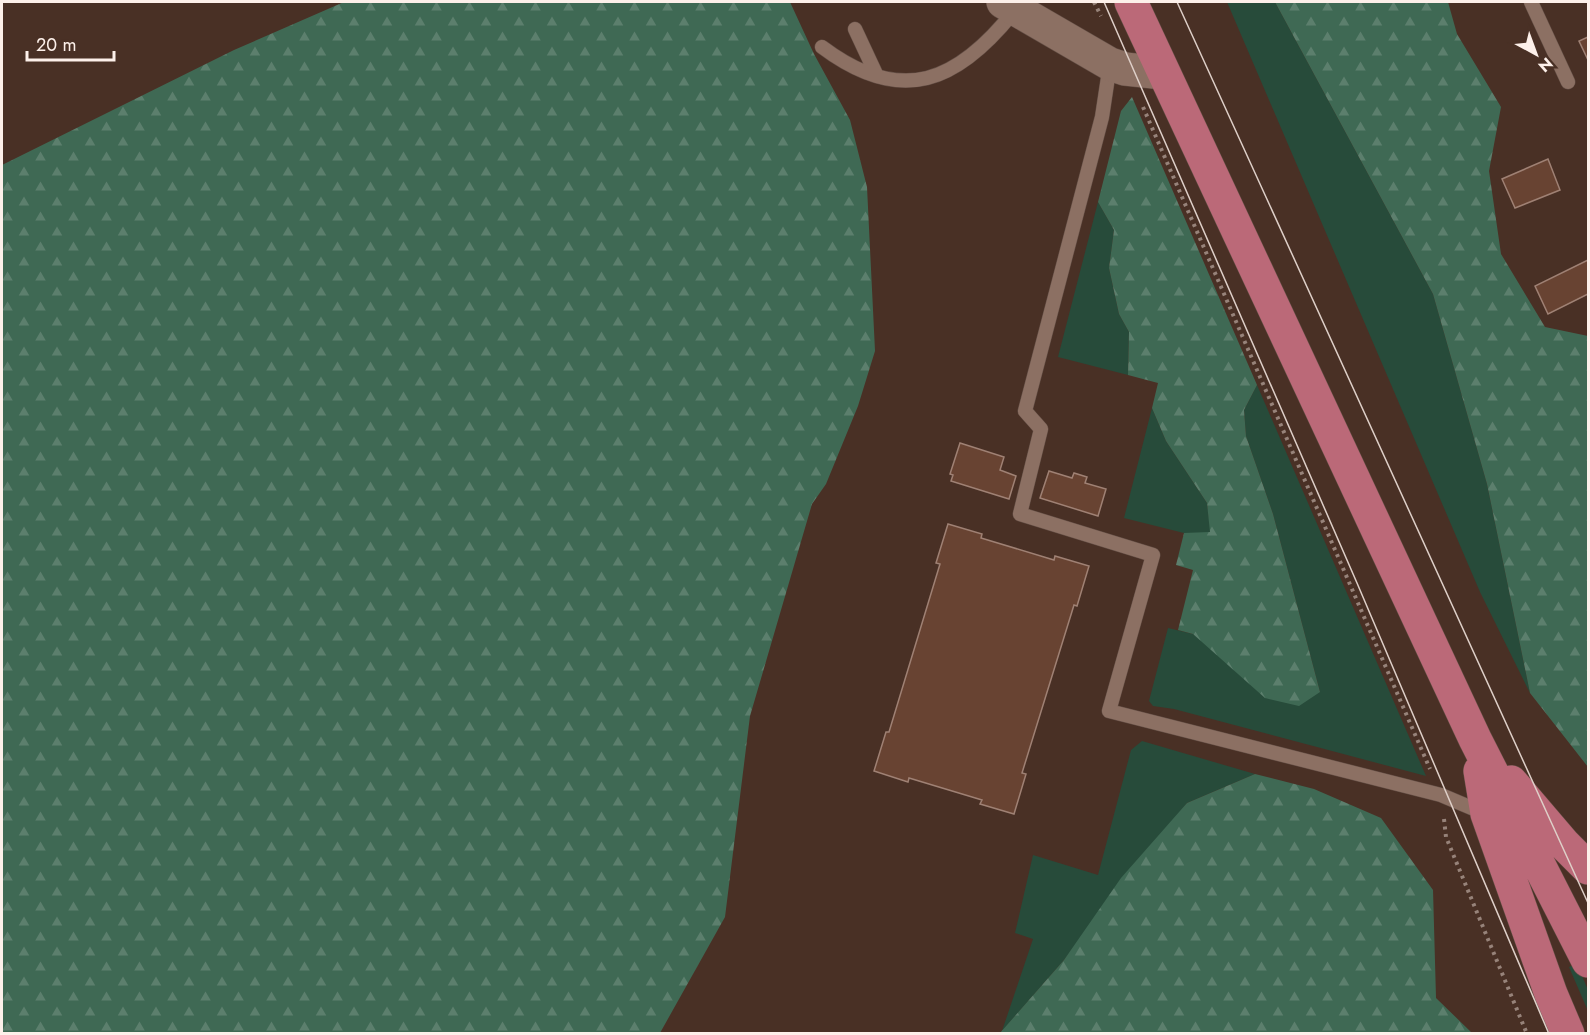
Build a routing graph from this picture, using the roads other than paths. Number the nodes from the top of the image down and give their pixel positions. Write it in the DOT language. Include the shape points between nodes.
graph roads {
  1 [pos="1131,2"];
  2 [pos="1531,2"];
  3 [pos="1009,6"];
  4 [pos="855,29"];
  5 [pos="822,46"];
  6 [pos="1117,66"];
  7 [pos="1163,73"];
  8 [pos="876,74"];
  9 [pos="1568,82"];
  10 [pos="1475,740"];
  11 [pos="1487,814"];
  12 [pos="1588,868"];
  13 [pos="1588,961"];
  14 [pos="1568,1034"];
  1 -- 7 [label="main road"];
  2 -- 9 [label="lane"];
  3 -- 6 [label="street"];
  3 -- 8 [label="lane" via="1003,26 963,63 942,75 916,81"];
  4 -- 8 [label="lane"];
  5 -- 8 [label="lane" via="840,60"];
  6 -- 7 [label="street"];
  6 -- 11 [label="lane" via="1024,411 1041,429 1020,514 1153,555 1109,711 1441,795"];
  7 -- 10 [label="main road"];
  10 -- 11 [label="main road"];
  10 -- 12 [label="main road"];
  10 -- 13 [label="main road"];
  11 -- 14 [label="main road"];
}
